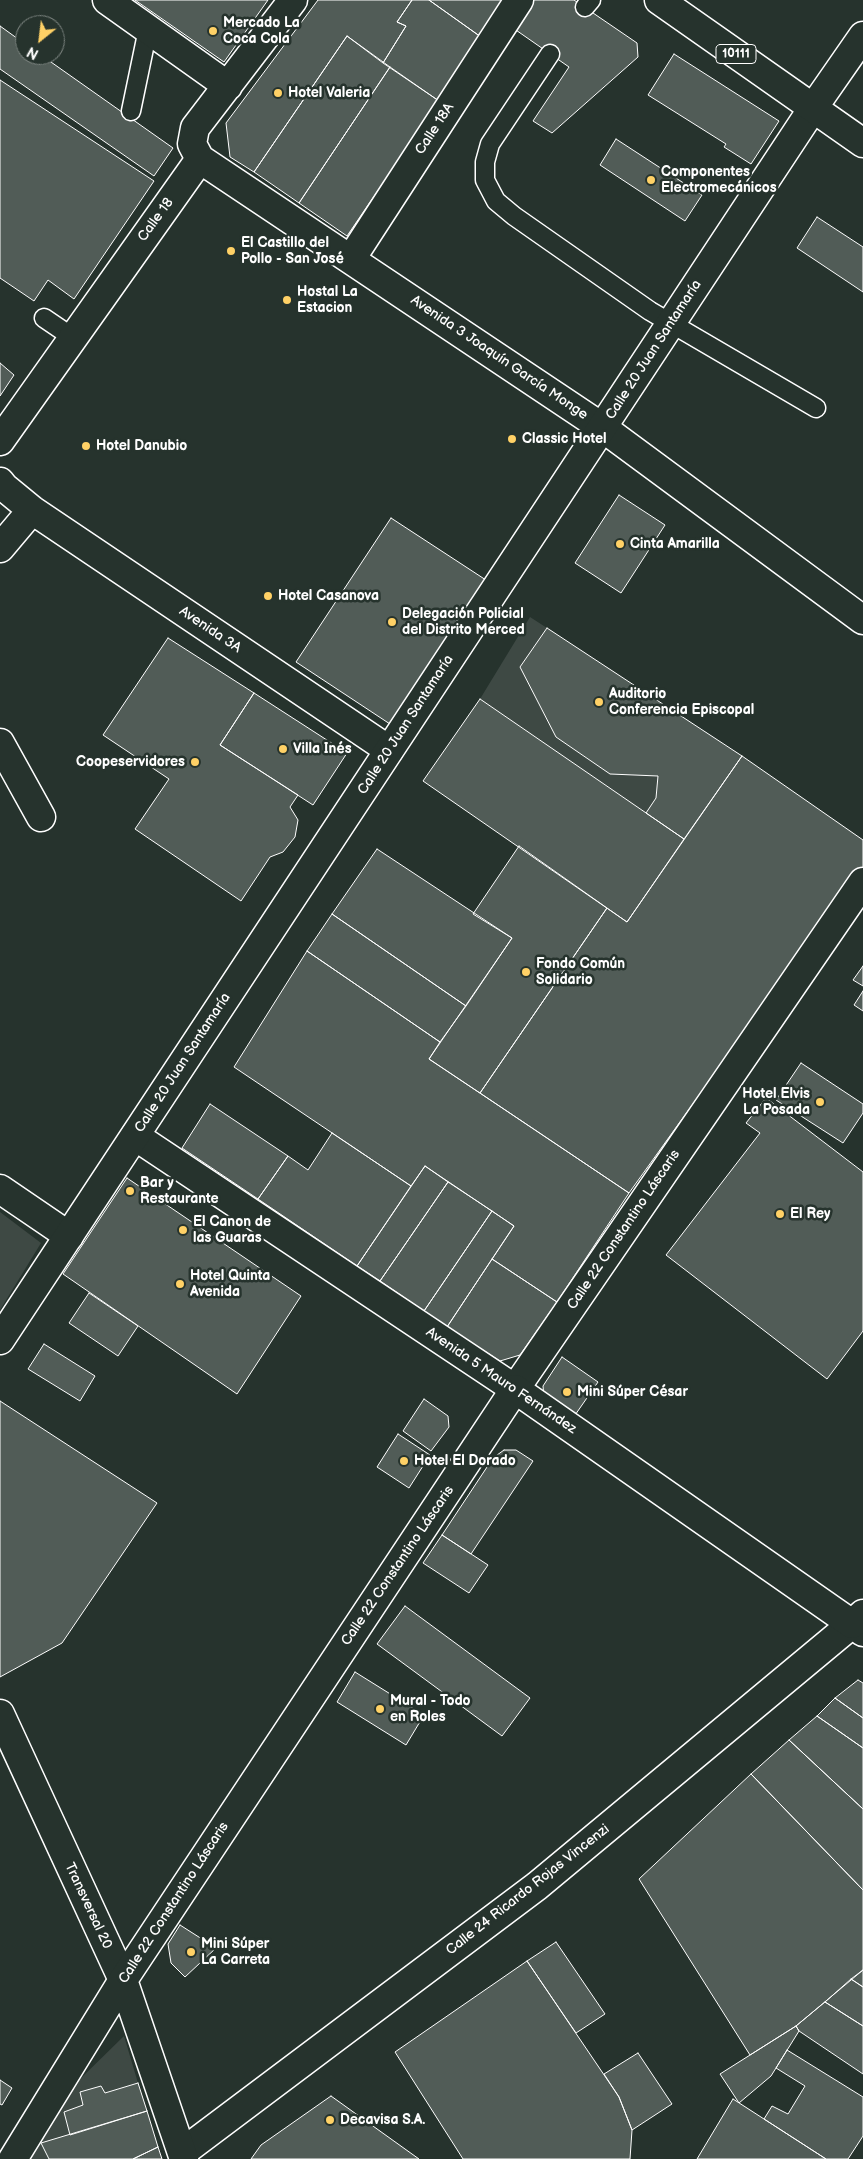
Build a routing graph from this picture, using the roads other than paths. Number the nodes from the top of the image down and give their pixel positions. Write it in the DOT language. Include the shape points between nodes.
graph roads {
  1 [pos="107,0"];
  2 [pos="293,0"];
  3 [pos="519,0"];
  4 [pos="659,0"];
  5 [pos="148,29"];
  6 [pos="863,36"];
  7 [pos="550,54"];
  8 [pos="228,86"];
  9 [pos="813,108"];
  10 [pos="131,111"];
  11 [pos="863,143"];
  12 [pos="200,159"];
  13 [pos="351,259"];
  14 [pos="44,318"];
  15 [pos="672,324"];
  16 [pos="72,336"];
  17 [pos="816,408"];
  18 [pos="602,428"];
  19 [pos="0,441"];
  20 [pos="0,482"];
  21 [pos="32,510"];
  22 [pos="0,548"];
  23 [pos="863,620"];
  24 [pos="0,743"];
  25 [pos="389,750"];
  26 [pos="41,817"];
  27 [pos="863,882"];
  28 [pos="135,1136"];
  29 [pos="0,1189"];
  30 [pos="68,1236"];
  31 [pos="0,1340"];
  32 [pos="515,1389"];
  33 [pos="859,1623"];
  34 [pos="0,1714"];
  35 [pos="123,1980"];
  36 [pos="183,2156"];
  37 [pos="13,2159"];
  1 -- 5 [label="main road"];
  2 -- 8 [label="main road"];
  3 -- 13 [label="main road, Calle 18A"];
  4 -- 9 [label="main road, 10111"];
  5 -- 8 [label="main road"];
  5 -- 10 [label="lane"];
  6 -- 9 [label="main road, Calle 20 Juan Santamaría"];
  7 -- 15 [label="lane" via="490,144 485,180 496,201 514,216"];
  8 -- 12 [label="main road" via="195,128 192,144"];
  9 -- 11 [label="main road, 10111"];
  9 -- 15 [label="main road, Calle 20 Juan Santamaría"];
  12 -- 13 [label="main road, Avenida 3 Joaquín García Monge"];
  12 -- 16 [label="main road, Calle 18"];
  13 -- 18 [label="main road, Avenida 3 Joaquín García Monge"];
  14 -- 16 [label="lane"];
  15 -- 17 [label="lane"];
  15 -- 18 [label="main road, Calle 20 Juan Santamaría"];
  16 -- 19 [label="main road, Calle 18"];
  18 -- 23 [label="main road, Avenida 3 Joaquín García Monge"];
  18 -- 25 [label="main road, Calle 20 Juan Santamaría"];
  20 -- 21 [label="main road"];
  21 -- 22 [label="main road"];
  21 -- 25 [label="main road, Avenida 3A"];
  24 -- 26 [label="main road"];
  25 -- 28 [label="main road, Calle 20 Juan Santamaría"];
  27 -- 32 [label="main road, Calle 22 Constantino Láscaris"];
  28 -- 30 [label="main road, Calle 20 Juan Santamaría"];
  28 -- 32 [label="main road, Avenida 5 Mauro Fernández"];
  29 -- 30 [label="main road"];
  30 -- 31 [label="main road, Calle 20 Juan Santamaría"];
  32 -- 33 [label="main road, Avenida 5 Mauro Fernández"];
  32 -- 35 [label="main road, Calle 22 Constantino Láscaris"];
  33 -- 36 [label="main road, Calle 24 Ricardo Rojas Vincenzi" via="537,1886"];
  34 -- 35 [label="main road, Transversal 20"];
  35 -- 36 [label="main road, Transversal 20"];
  35 -- 37 [label="main road, Calle 22 Constantino Láscaris"];
}
